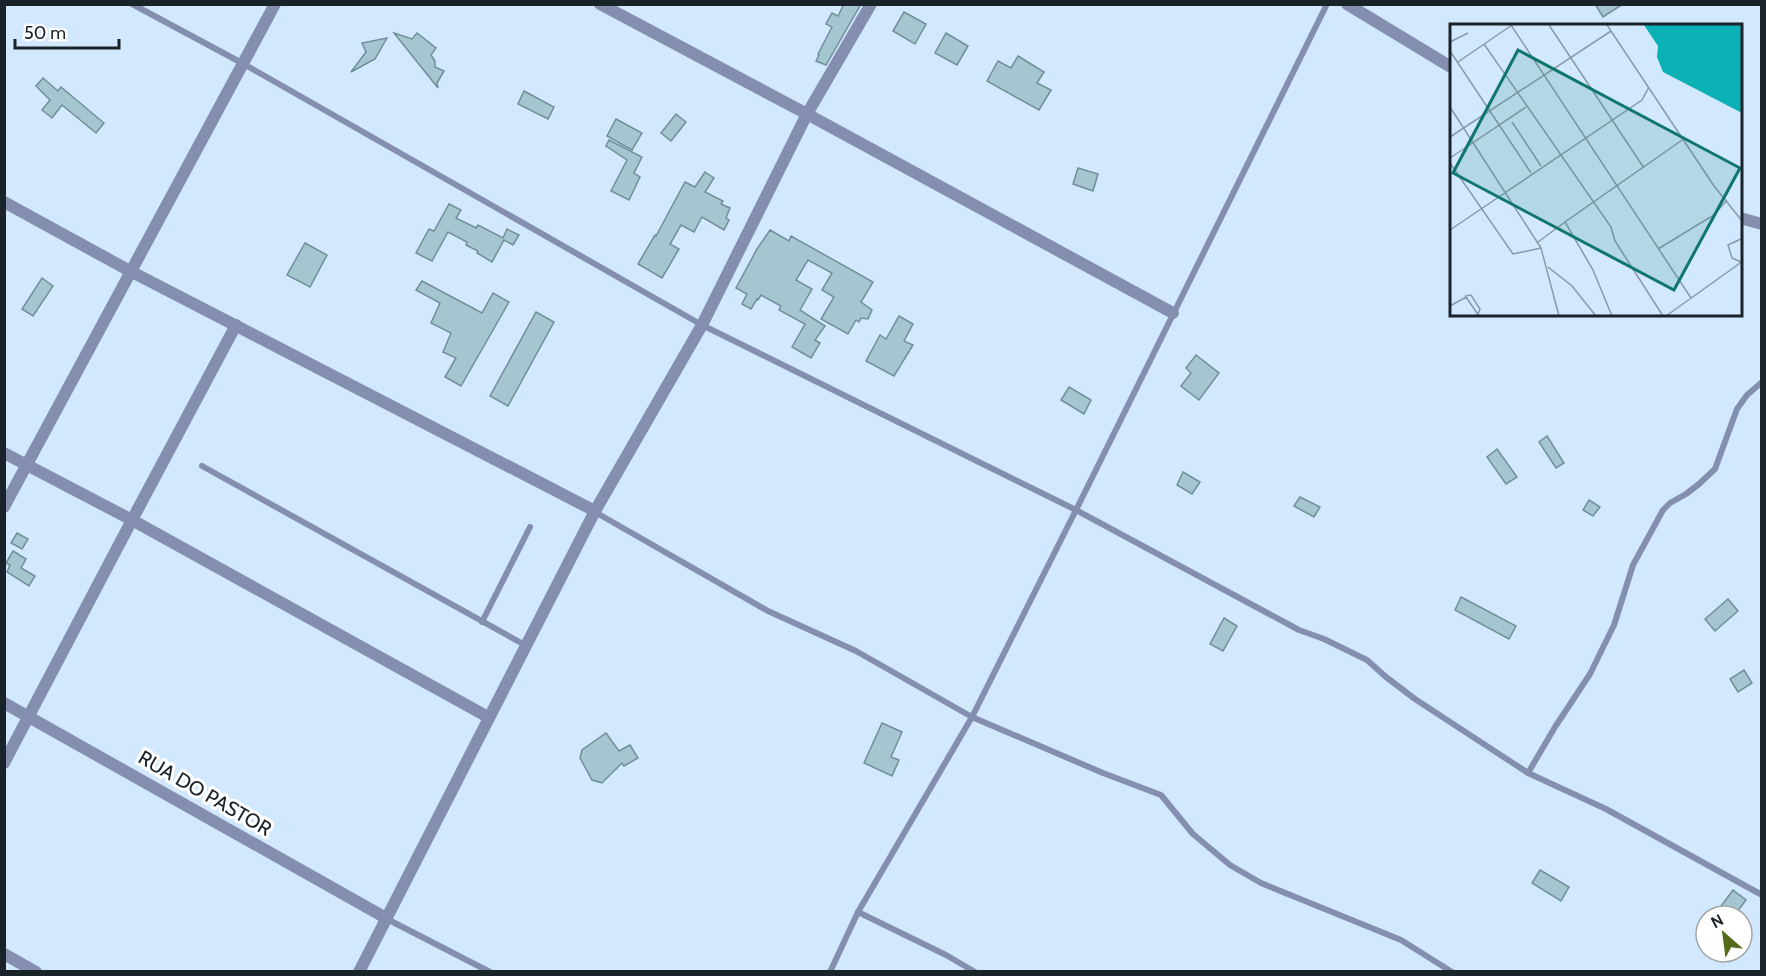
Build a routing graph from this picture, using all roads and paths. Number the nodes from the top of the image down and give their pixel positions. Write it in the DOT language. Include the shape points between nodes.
graph roads {
  1 [pos="132,4"];
  2 [pos="275,4"];
  3 [pos="600,4"];
  4 [pos="871,4"];
  5 [pos="1327,4"];
  6 [pos="1347,4"];
  7 [pos="242,63"];
  8 [pos="1450,66"];
  9 [pos="807,114"];
  10 [pos="4,202"];
  11 [pos="1742,219"];
  12 [pos="1761,224"];
  13 [pos="130,271"];
  14 [pos="1173,313"];
  15 [pos="236,325"];
  16 [pos="702,325"];
  17 [pos="1761,382"];
  18 [pos="4,453"];
  19 [pos="28,465"];
  20 [pos="202,466"];
  21 [pos="4,507"];
  22 [pos="1076,510"];
  23 [pos="594,511"];
  24 [pos="132,519"];
  25 [pos="530,527"];
  26 [pos="482,622"];
  27 [pos="525,645"];
  28 [pos="4,702"];
  29 [pos="30,716"];
  30 [pos="488,717"];
  31 [pos="972,717"];
  32 [pos="4,763"];
  33 [pos="1528,773"];
  34 [pos="1761,895"];
  35 [pos="858,912"];
  36 [pos="386,918"];
  37 [pos="4,954"];
  38 [pos="36,972"];
  39 [pos="359,972"];
  40 [pos="490,972"];
  41 [pos="830,972"];
  42 [pos="975,972"];
  43 [pos="1452,972"];
  1 -- 7 [label="lane"];
  2 -- 7 [label="street"];
  3 -- 9 [label="street"];
  4 -- 9 [label="street"];
  5 -- 14 [label="lane"];
  6 -- 8 [label="street"];
  7 -- 13 [label="street"];
  7 -- 16 [label="lane"];
  9 -- 14 [label="street"];
  9 -- 16 [label="street"];
  10 -- 13 [label="street"];
  11 -- 12 [label="street"];
  13 -- 15 [label="street"];
  13 -- 19 [label="street"];
  14 -- 22 [label="lane"];
  15 -- 23 [label="street"];
  15 -- 24 [label="street"];
  16 -- 22 [label="lane"];
  16 -- 23 [label="street"];
  17 -- 33 [label="lane" via="1737,409 1715,469 1663,510 1633,565 1614,625 1590,674"];
  18 -- 19 [label="street"];
  19 -- 21 [label="street"];
  19 -- 24 [label="street"];
  20 -- 26 [label="lane"];
  22 -- 31 [label="lane"];
  22 -- 33 [label="lane" via="1299,630 1367,660 1415,699"];
  23 -- 27 [label="street"];
  23 -- 31 [label="lane" via="768,611 856,651"];
  24 -- 29 [label="street"];
  24 -- 30 [label="street"];
  25 -- 26 [label="lane"];
  26 -- 27 [label="lane"];
  27 -- 30 [label="street"];
  28 -- 29 [label="street, RUA DO PASTOR"];
  29 -- 32 [label="street"];
  29 -- 36 [label="street, RUA DO PASTOR"];
  30 -- 36 [label="street"];
  31 -- 35 [label="lane"];
  31 -- 43 [label="lane" via="1161,795 1193,834 1230,865 1262,883 1401,940"];
  33 -- 34 [label="lane" via="1606,809"];
  35 -- 41 [label="lane"];
  35 -- 42 [label="lane"];
  36 -- 39 [label="street"];
  36 -- 40 [label="lane"];
  37 -- 38 [label="street"];
}
